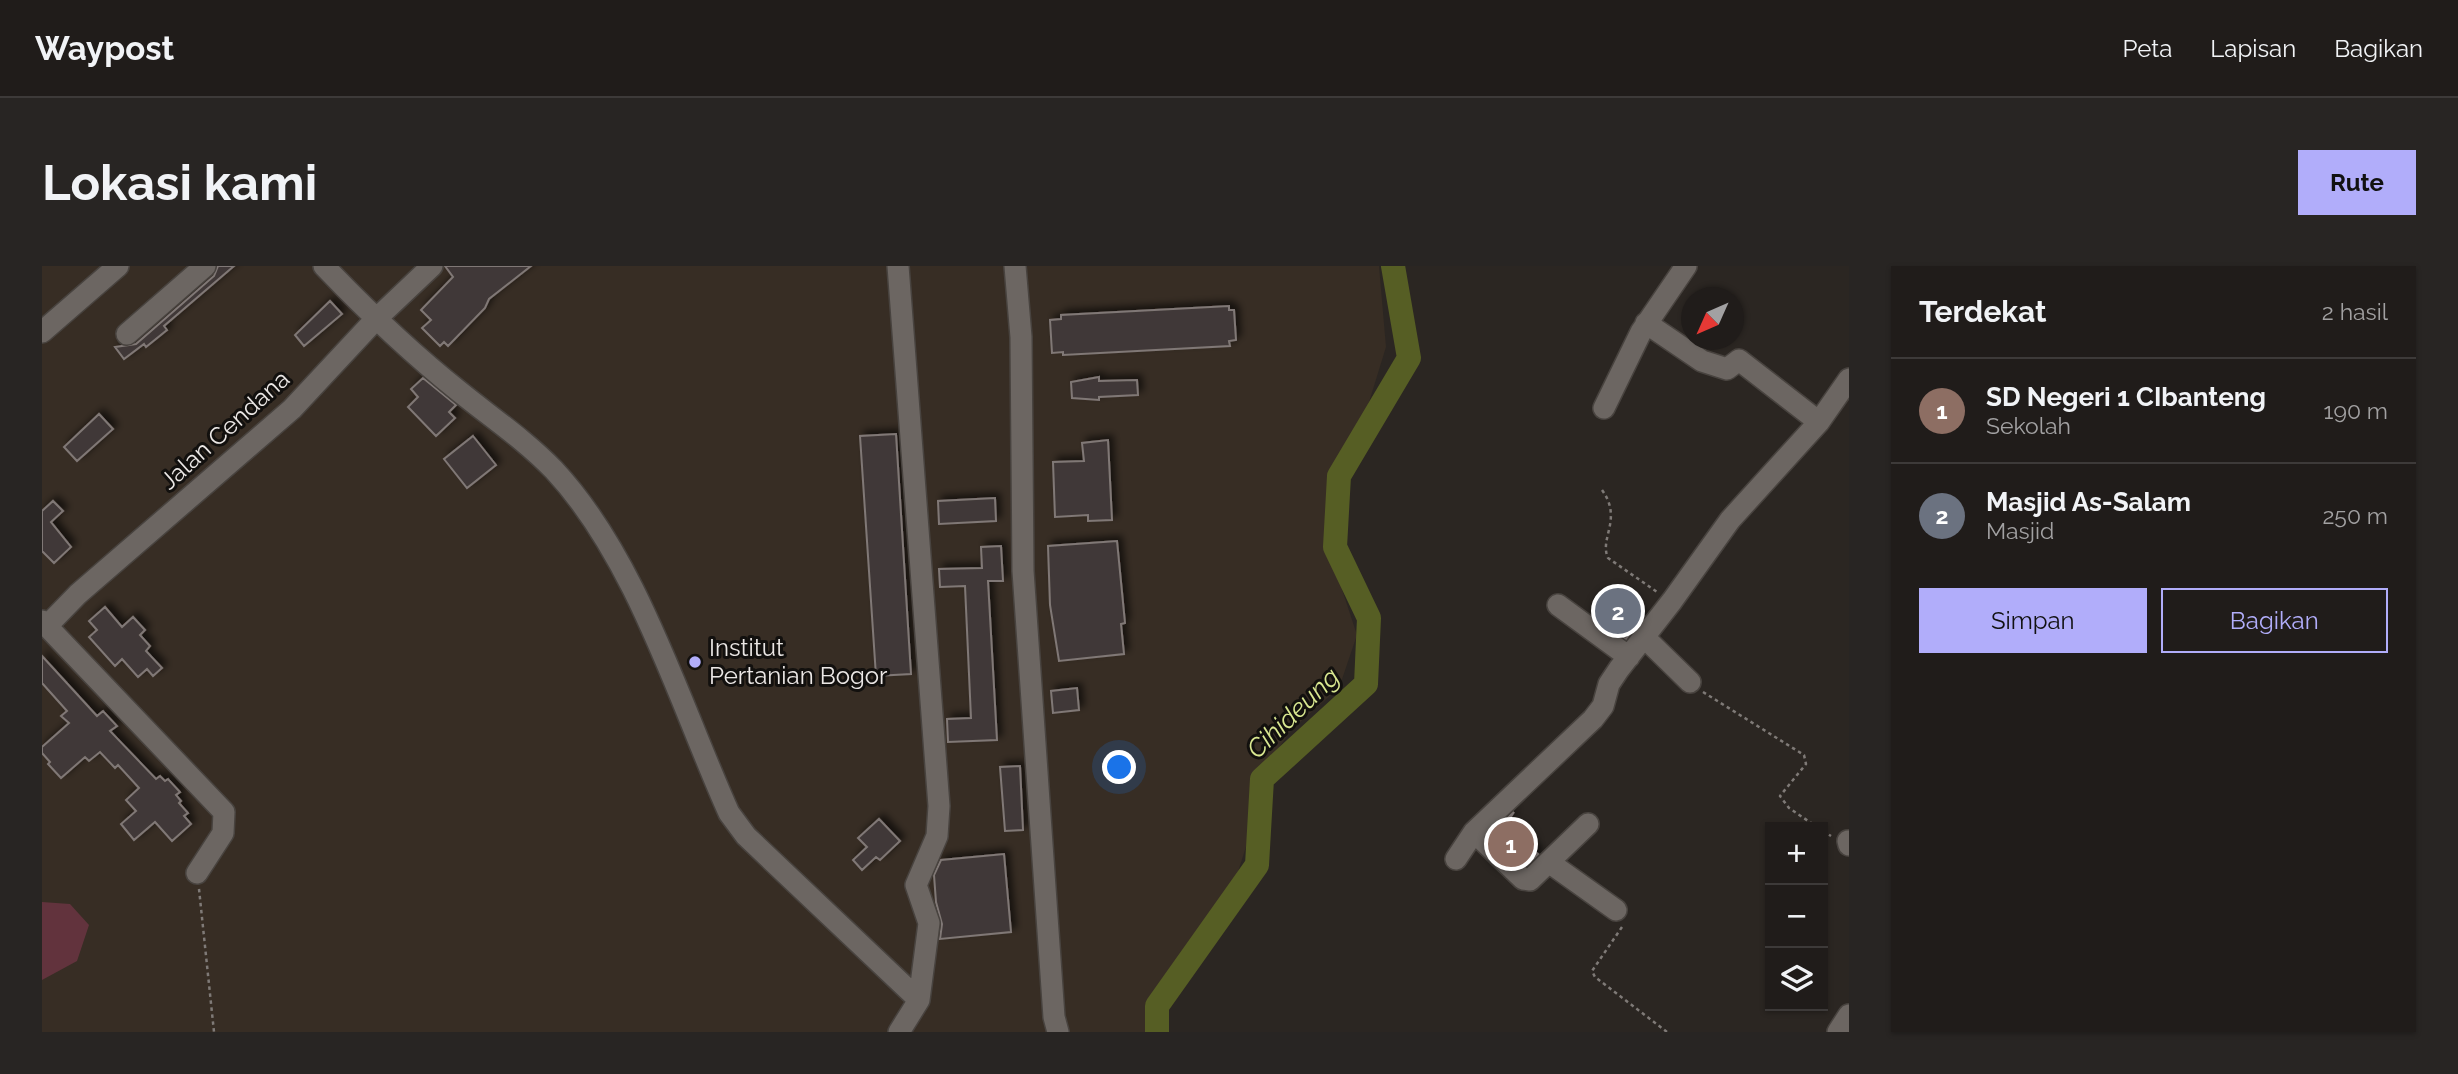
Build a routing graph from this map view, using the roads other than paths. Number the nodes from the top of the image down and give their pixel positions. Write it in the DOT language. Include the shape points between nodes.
graph roads {
  1 [pos="118,266"];
  2 [pos="205,266"];
  3 [pos="324,266"];
  4 [pos="432,266"];
  5 [pos="898,266"];
  6 [pos="1016,266"];
  7 [pos="1686,266"];
  8 [pos="375,320"];
  9 [pos="1646,323"];
  10 [pos="42,332"];
  11 [pos="127,334"];
  12 [pos="1849,379"];
  13 [pos="1604,408"];
  14 [pos="1818,422"];
  15 [pos="1558,604"];
  16 [pos="45,624"];
  17 [pos="1645,638"];
  18 [pos="1629,657"];
  19 [pos="1690,682"];
  20 [pos="1588,824"];
  21 [pos="1474,832"];
  22 [pos="1456,859"];
  23 [pos="1550,863"];
  24 [pos="197,873"];
  25 [pos="1616,910"];
  26 [pos="919,1000"];
  27 [pos="1849,1015"];
  28 [pos="899,1032"];
  29 [pos="1058,1032"];
  30 [pos="1838,1032"];
  1 -- 10 [label="street"];
  2 -- 11 [label="street"];
  3 -- 8 [label="street"];
  4 -- 8 [label="street, Jalan Cendana"];
  5 -- 26 [label="street" via="939,806 937,836 916,885 929,923"];
  6 -- 29 [label="street" via="1023,571"];
  7 -- 9 [label="street"];
  8 -- 16 [label="street, Jalan Cendana" via="292,409"];
  8 -- 26 [label="street" via="507,426 587,511 626,575 729,813 746,835"];
  9 -- 13 [label="street"];
  9 -- 14 [label="street" via="1712,366 1727,369 1739,360"];
  12 -- 14 [label="street"];
  14 -- 17 [label="street" via="1730,520"];
  15 -- 18 [label="street"];
  16 -- 24 [label="street" via="224,812 223,833"];
  17 -- 18 [label="street"];
  17 -- 19 [label="street"];
  18 -- 21 [label="street" via="1609,684 1603,706 1593,719"];
  20 -- 23 [label="street"];
  21 -- 22 [label="street"];
  21 -- 23 [label="street" via="1523,878 1531,880"];
  23 -- 25 [label="street"];
  26 -- 28 [label="street"];
  27 -- 30 [label="street"];
}
